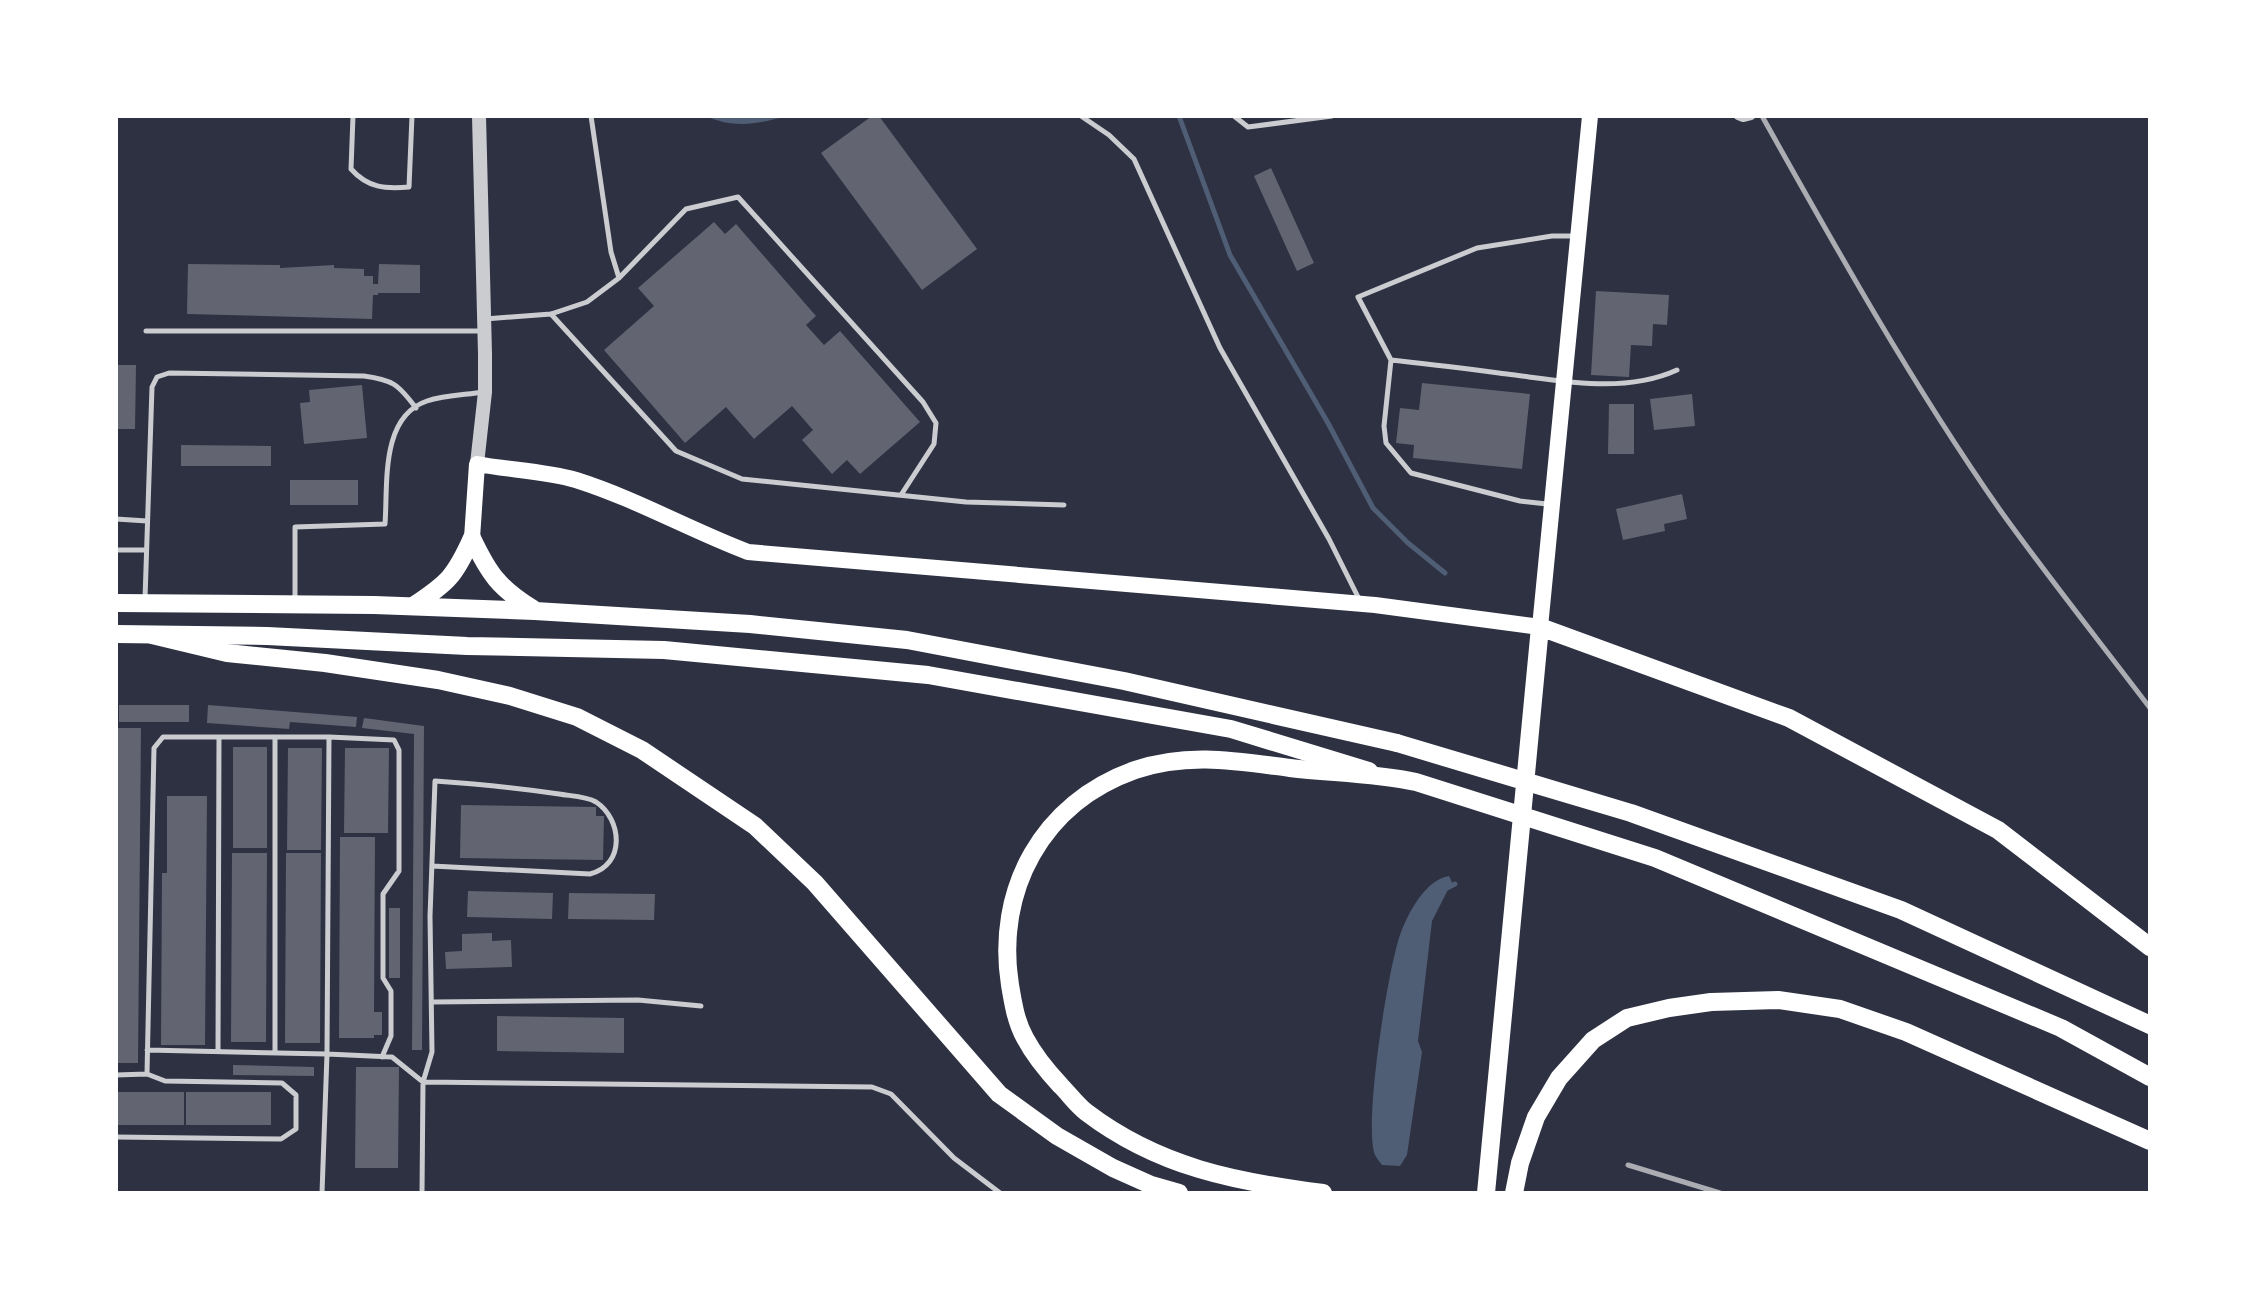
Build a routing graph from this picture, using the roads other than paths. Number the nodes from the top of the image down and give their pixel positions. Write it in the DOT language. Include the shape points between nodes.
graph roads {
  1 [pos="353,116"];
  2 [pos="412,116"];
  3 [pos="479,116"];
  4 [pos="591,116"];
  5 [pos="1081,116"];
  6 [pos="1234,116"];
  7 [pos="1332,116"];
  8 [pos="1590,116"];
  9 [pos="1738,116"];
  10 [pos="1751,116"];
  11 [pos="1578,235"];
  12 [pos="619,278"];
  13 [pos="551,314"];
  14 [pos="484,325"];
  15 [pos="146,331"];
  16 [pos="1391,360"];
  17 [pos="1677,370"];
  18 [pos="1564,382"];
  19 [pos="485,392"];
  20 [pos="416,408"];
  21 [pos="477,464"];
  22 [pos="901,495"];
  23 [pos="1552,504"];
  24 [pos="1064,505"];
  25 [pos="116,519"];
  26 [pos="147,521"];
  27 [pos="472,538"];
  28 [pos="116,550"];
  29 [pos="146,550"];
  30 [pos="116,603"];
  31 [pos="1361,603"];
  32 [pos="145,604"];
  33 [pos="295,604"];
  34 [pos="413,606"];
  35 [pos="535,611"];
  36 [pos="1540,627"];
  37 [pos="116,634"];
  38 [pos="152,635"];
  39 [pos="219,737"];
  40 [pos="275,737"];
  41 [pos="329,737"];
  42 [pos="1380,774"];
  43 [pos="432,866"];
  44 [pos="2150,947"];
  45 [pos="432,1002"];
  46 [pos="701,1006"];
  47 [pos="2150,1025"];
  48 [pos="147,1050"];
  49 [pos="218,1052"];
  50 [pos="275,1053"];
  51 [pos="327,1054"];
  52 [pos="382,1057"];
  53 [pos="147,1074"];
  54 [pos="116,1075"];
  55 [pos="2150,1077"];
  56 [pos="423,1082"];
  57 [pos="116,1137"];
  58 [pos="2150,1141"];
  59 [pos="322,1193"];
  60 [pos="422,1193"];
  61 [pos="1000,1193"];
  62 [pos="1179,1193"];
  63 [pos="1323,1193"];
  64 [pos="1486,1193"];
  65 [pos="1514,1193"];
  1 -- 2 [label="lane" via="351,169 363,182 385,189 409,187"];
  3 -- 14 [label="street"];
  4 -- 12 [label="lane"];
  5 -- 31 [label="lane" via="1134,159 1220,348"];
  6 -- 7 [label="lane" via="1248,127"];
  8 -- 11 [label="main road"];
  9 -- 10 [label="street"];
  11 -- 16 [label="lane" via="1477,248 1358,297"];
  11 -- 18 [label="main road"];
  12 -- 13 [label="lane" via="587,302"];
  12 -- 22 [label="lane" via="686,209 738,197 923,402 936,423 934,444"];
  13 -- 14 [label="lane"];
  13 -- 22 [label="lane" via="676,451 742,479"];
  14 -- 15 [label="lane"];
  14 -- 19 [label="street"];
  16 -- 18 [label="lane"];
  16 -- 23 [label="lane" via="1386,443 1411,473"];
  17 -- 18 [label="lane" via="1634,383"];
  18 -- 23 [label="main road"];
  19 -- 20 [label="lane" via="424,402"];
  19 -- 21 [label="street"];
  20 -- 26 [label="lane" via="401,387 364,376 157,377 152,387"];
  20 -- 33 [label="lane" via="391,442 385,524 295,527"];
  21 -- 27 [label="main road"];
  21 -- 31 [label="main road" via="573,480 657,510 748,552"];
  22 -- 24 [label="lane"];
  23 -- 36 [label="main road"];
  25 -- 26 [label="lane"];
  26 -- 29 [label="lane"];
  27 -- 34 [label="main road" via="444,586"];
  27 -- 35 [label="main road" via="488,571 509,595"];
  28 -- 29 [label="lane"];
  29 -- 32 [label="lane"];
  30 -- 32 [label="main road"];
  31 -- 36 [label="main road"];
  32 -- 33 [label="main road"];
  33 -- 34 [label="main road"];
  34 -- 35 [label="main road"];
  35 -- 47 [label="main road" via="907,640 1124,681 1397,743 1631,813 1901,910"];
  36 -- 44 [label="main road" via="1789,718 1998,830"];
  36 -- 64 [label="main road"];
  37 -- 38 [label="main road"];
  38 -- 42 [label="main road" via="664,650 928,675 1231,729"];
  38 -- 62 [label="main road" via="227,653 410,676 510,696 577,717 642,750 755,826 815,883 999,1094 1113,1168"];
  39 -- 40 [label="lane"];
  39 -- 48 [label="lane" via="163,737 154,748"];
  39 -- 49 [label="lane"];
  40 -- 41 [label="lane"];
  40 -- 50 [label="lane"];
  41 -- 51 [label="lane"];
  41 -- 52 [label="lane" via="394,740 399,750 399,871 383,894 383,978 391,991 391,1036"];
  42 -- 55 [label="main road" via="1655,858 2061,1028"];
  42 -- 63 [label="main road" via="1198,757 1135,770 1087,793 1044,834 1017,883 1009,915 1008,971 1023,1036 1045,1069 1084,1110 1172,1162 1225,1177"];
  43 -- 43 [label="lane" via="435,781 594,800 613,826 615,857 590,874"];
  43 -- 45 [label="lane"];
  45 -- 46 [label="lane" via="638,1000"];
  45 -- 56 [label="lane" via="432,1052"];
  48 -- 49 [label="lane"];
  48 -- 53 [label="lane"];
  49 -- 50 [label="lane"];
  50 -- 51 [label="lane"];
  51 -- 52 [label="lane"];
  51 -- 59 [label="lane"];
  52 -- 56 [label="lane" via="392,1057"];
  53 -- 54 [label="lane"];
  53 -- 57 [label="lane" via="165,1081 282,1083 296,1095 296,1129 281,1139"];
  56 -- 60 [label="lane"];
  56 -- 61 [label="lane" via="872,1087 891,1094 954,1158"];
  58 -- 65 [label="main road" via="1906,1032 1840,1009 1778,1000 1711,1002 1627,1018 1593,1040 1559,1078 1536,1117"];
}
